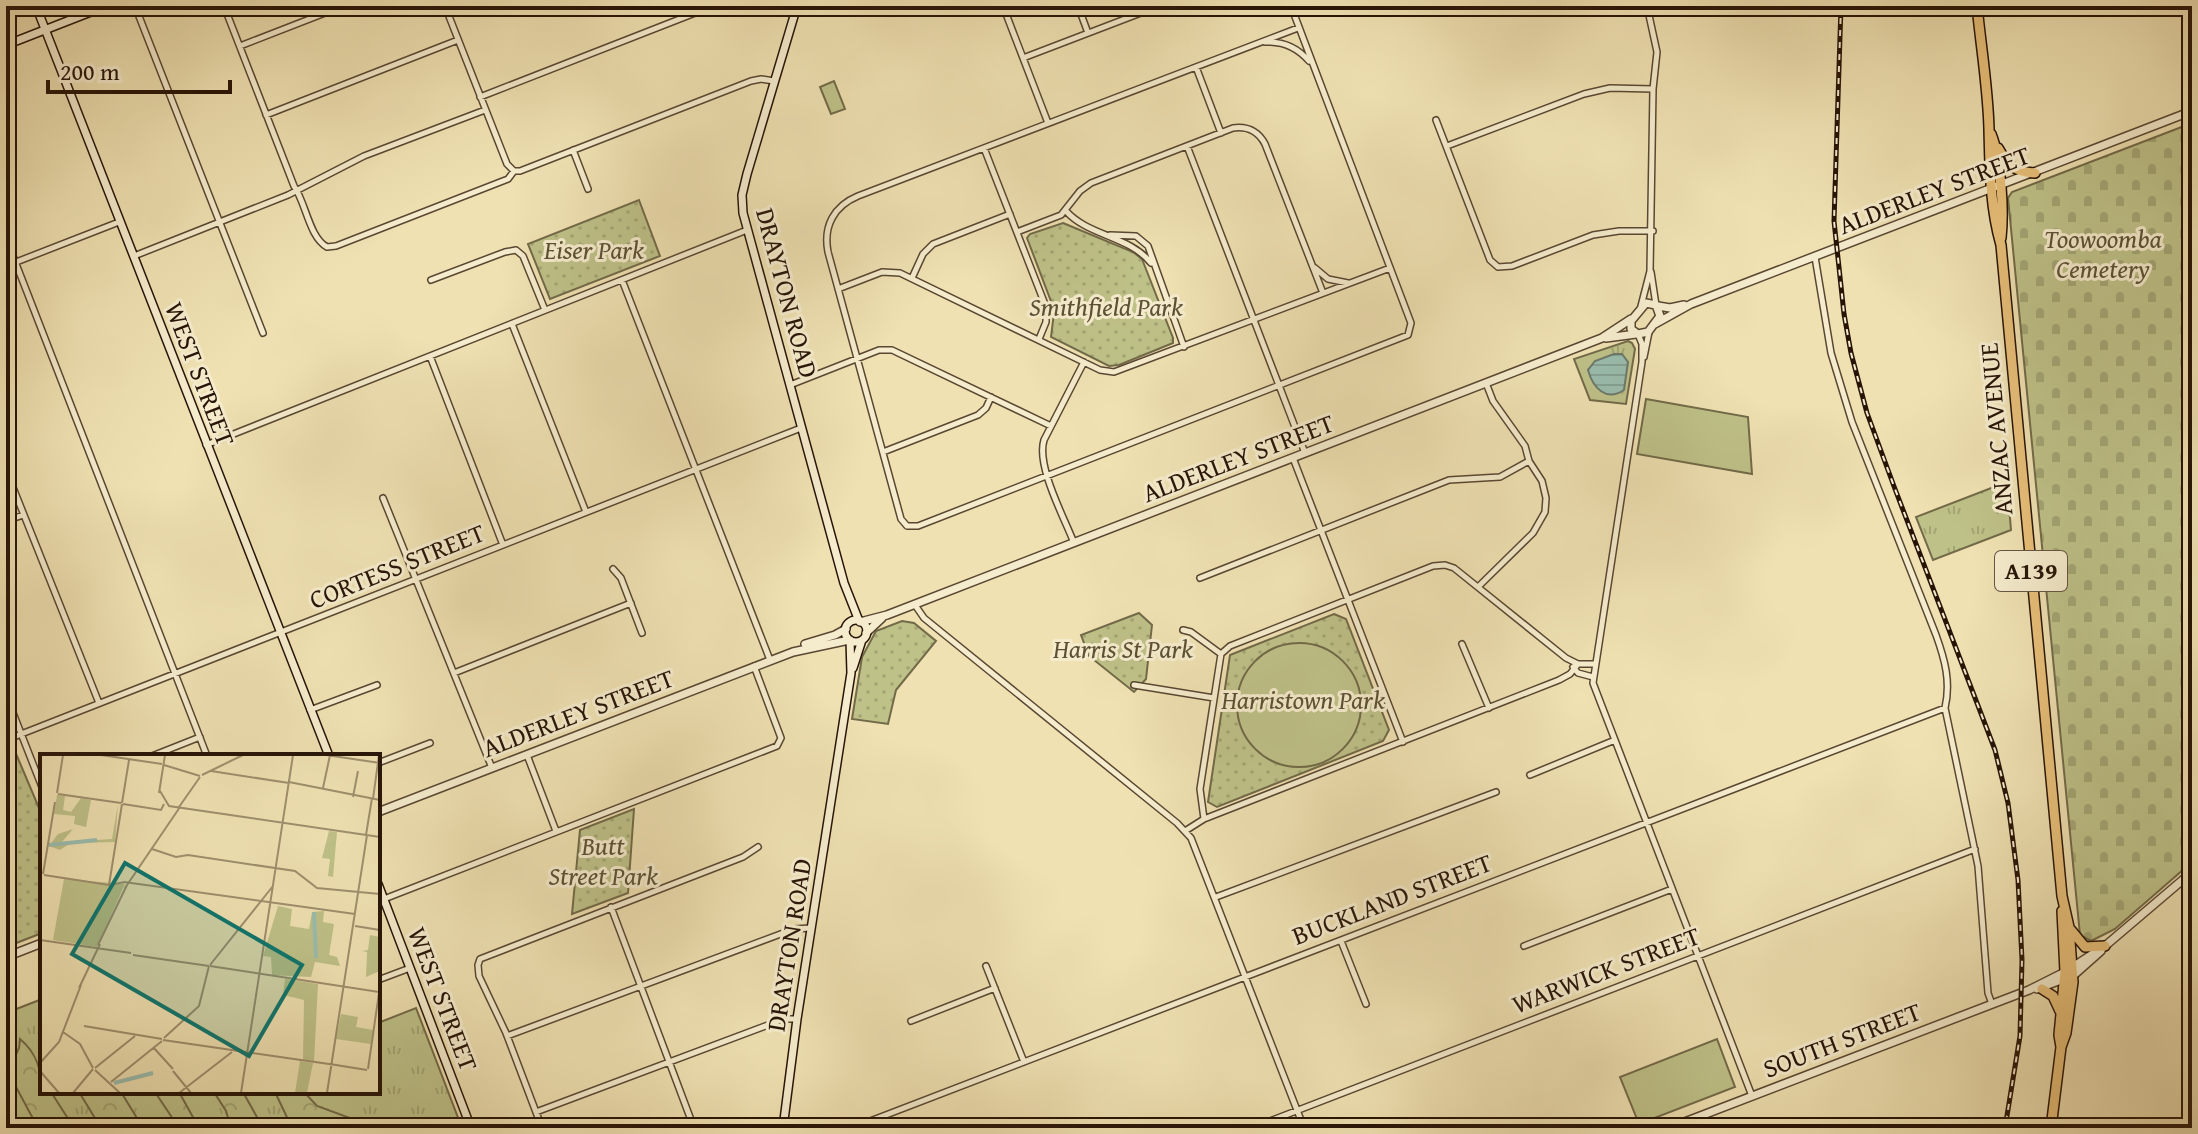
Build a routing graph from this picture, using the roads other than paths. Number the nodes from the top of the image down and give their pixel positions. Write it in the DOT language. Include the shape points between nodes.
graph roads {
  1 [pos="36,6"];
  2 [pos="106,6"];
  3 [pos="135,6"];
  4 [pos="224,6"];
  5 [pos="343,6"];
  6 [pos="445,6"];
  7 [pos="713,6"];
  8 [pos="797,6"];
  9 [pos="1003,6"];
  10 [pos="1078,6"];
  11 [pos="1291,6"];
  12 [pos="1647,6"];
  13 [pos="1977,6"];
  14 [pos="1155,7"];
  15 [pos="1298,28"];
  16 [pos="45,30"];
  17 [pos="1088,33"];
  18 [pos="458,40"];
  19 [pos="1257,43"];
  20 [pos="6,45"];
  21 [pos="240,46"];
  22 [pos="1023,58"];
  23 [pos="1311,65"];
  24 [pos="1196,67"];
  25 [pos="774,81"];
  26 [pos="1653,89"];
  27 [pos="480,97"];
  28 [pos="485,110"];
  29 [pos="2192,111"];
  30 [pos="266,115"];
  31 [pos="1436,120"];
  32 [pos="1048,123"];
  33 [pos="1989,131"];
  34 [pos="1221,133"];
  35 [pos="1994,141"];
  36 [pos="1187,146"];
  37 [pos="1447,146"];
  38 [pos="984,148"];
  39 [pos="573,150"];
  40 [pos="514,171"];
  41 [pos="2035,173"];
  42 [pos="1995,188"];
  43 [pos="588,189"];
  44 [pos="297,191"];
  45 [pos="1066,211"];
  46 [pos="1010,214"];
  47 [pos="119,222"];
  48 [pos="219,222"];
  49 [pos="747,230"];
  50 [pos="1653,231"];
  51 [pos="1017,232"];
  52 [pos="1110,235"];
  53 [pos="6,238"];
  54 [pos="133,257"];
  55 [pos="1815,257"];
  56 [pos="16,262"];
  57 [pos="1312,264"];
  58 [pos="6,266"];
  59 [pos="1154,267"];
  60 [pos="1390,268"];
  61 [pos="1650,271"];
  62 [pos="912,278"];
  63 [pos="431,280"];
  64 [pos="622,280"];
  65 [pos="1351,283"];
  66 [pos="838,289"];
  67 [pos="1323,293"];
  68 [pos="1691,304"];
  69 [pos="1657,305"];
  70 [pos="1641,306"];
  71 [pos="545,310"];
  72 [pos="1631,319"];
  73 [pos="1254,320"];
  74 [pos="512,324"];
  75 [pos="1655,324"];
  76 [pos="1649,331"];
  77 [pos="263,333"];
  78 [pos="1637,334"];
  79 [pos="1602,338"];
  80 [pos="1039,339"];
  81 [pos="1184,347"];
  82 [pos="430,356"];
  83 [pos="857,358"];
  84 [pos="1084,362"];
  85 [pos="1642,362"];
  86 [pos="1486,383"];
  87 [pos="790,385"];
  88 [pos="1279,386"];
  89 [pos="991,397"];
  90 [pos="1051,426"];
  91 [pos="801,428"];
  92 [pos="206,445"];
  93 [pos="883,452"];
  94 [pos="1305,453"];
  95 [pos="1293,458"];
  96 [pos="1529,461"];
  97 [pos="695,469"];
  98 [pos="6,470"];
  99 [pos="1048,476"];
  100 [pos="383,498"];
  101 [pos="586,512"];
  102 [pos="23,515"];
  103 [pos="6,521"];
  104 [pos="1321,530"];
  105 [pos="1074,543"];
  106 [pos="503,545"];
  107 [pos="613,569"];
  108 [pos="1200,578"];
  109 [pos="417,579"];
  110 [pos="1479,586"];
  111 [pos="846,592"];
  112 [pos="1348,599"];
  113 [pos="631,603"];
  114 [pos="915,605"];
  115 [pos="887,615"];
  116 [pos="859,621"];
  117 [pos="847,626"];
  118 [pos="1183,630"];
  119 [pos="280,633"];
  120 [pos="642,633"];
  121 [pos="864,637"];
  122 [pos="849,640"];
  123 [pos="1462,644"];
  124 [pos="793,652"];
  125 [pos="1221,654"];
  126 [pos="770,660"];
  127 [pos="1594,664"];
  128 [pos="754,666"];
  129 [pos="1576,666"];
  130 [pos="176,673"];
  131 [pos="454,673"];
  132 [pos="851,673"];
  133 [pos="1593,677"];
  134 [pos="377,685"];
  135 [pos="1134,685"];
  136 [pos="6,695"];
  137 [pos="1214,698"];
  138 [pos="99,703"];
  139 [pos="1489,708"];
  140 [pos="1945,708"];
  141 [pos="310,710"];
  142 [pos="21,734"];
  143 [pos="200,737"];
  144 [pos="6,740"];
  145 [pos="1615,740"];
  146 [pos="1403,742"];
  147 [pos="430,743"];
  148 [pos="157,754"];
  149 [pos="206,754"];
  150 [pos="328,754"];
  151 [pos="527,755"];
  152 [pos="380,762"];
  153 [pos="492,768"];
  154 [pos="1530,775"];
  155 [pos="40,782"];
  156 [pos="1496,792"];
  157 [pos="380,811"];
  158 [pos="1204,819"];
  159 [pos="1647,822"];
  160 [pos="556,831"];
  161 [pos="1185,831"];
  162 [pos="758,847"];
  163 [pos="1975,849"];
  164 [pos="2192,872"];
  165 [pos="380,889"];
  166 [pos="1672,889"];
  167 [pos="2062,896"];
  168 [pos="1216,897"];
  169 [pos="384,899"];
  170 [pos="611,907"];
  171 [pos="2069,927"];
  172 [pos="811,928"];
  173 [pos="1341,941"];
  174 [pos="40,944"];
  175 [pos="1524,946"];
  176 [pos="2105,946"];
  177 [pos="1697,956"];
  178 [pos="6,957"];
  179 [pos="986,966"];
  180 [pos="410,968"];
  181 [pos="2069,973"];
  182 [pos="1246,976"];
  183 [pos="380,979"];
  184 [pos="641,987"];
  185 [pos="995,988"];
  186 [pos="2042,989"];
  187 [pos="2029,990"];
  188 [pos="1366,1004"];
  189 [pos="1992,1004"];
  190 [pos="2061,1015"];
  191 [pos="797,1019"];
  192 [pos="911,1021"];
  193 [pos="507,1036"];
  194 [pos="2061,1047"];
  195 [pos="1024,1062"];
  196 [pos="669,1063"];
  197 [pos="1752,1096"];
  198 [pos="1298,1110"];
  199 [pos="536,1112"];
  200 [pos="471,1128"];
  201 [pos="542,1128"];
  202 [pos="694,1128"];
  203 [pos="783,1128"];
  204 [pos="852,1128"];
  205 [pos="1252,1128"];
  206 [pos="1304,1128"];
  207 [pos="1669,1128"];
  208 [pos="2051,1128"];
  1 -- 16 [label="street, WEST STREET"];
  2 -- 16 [label="street"];
  3 -- 48 [label="street"];
  4 -- 21 [label="street"];
  5 -- 21 [label="street"];
  6 -- 18 [label="street"];
  7 -- 27 [label="street"];
  8 -- 25 [label="street, DRAYTON ROAD"];
  9 -- 22 [label="street"];
  10 -- 17 [label="street"];
  11 -- 15 [label="street"];
  12 -- 26 [label="street" via="1657,52"];
  13 -- 33 [label="highway, ANZAC AVENUE / A139"];
  14 -- 17 [label="street"];
  15 -- 19 [label="street"];
  15 -- 23 [label="street"];
  16 -- 20 [label="street"];
  16 -- 47 [label="street, WEST STREET"];
  17 -- 22 [label="street"];
  18 -- 27 [label="street"];
  18 -- 30 [label="street"];
  19 -- 23 [label="street" via="1287,44"];
  19 -- 24 [label="street"];
  21 -- 30 [label="street"];
  22 -- 32 [label="street"];
  23 -- 60 [label="street"];
  24 -- 32 [label="street"];
  24 -- 34 [label="street"];
  25 -- 39 [label="street" via="751,81"];
  25 -- 49 [label="street, DRAYTON ROAD" via="742,195"];
  26 -- 37 [label="street" via="1610,88 1584,94"];
  26 -- 50 [label="street"];
  27 -- 28 [label="street"];
  28 -- 40 [label="street"];
  28 -- 44 [label="street" via="353,161"];
  29 -- 41 [label="street, ALDERLEY STREET"];
  30 -- 44 [label="street"];
  31 -- 37 [label="street"];
  32 -- 38 [label="street"];
  33 -- 35 [label="highway, ANZAC AVENUE / A139"];
  33 -- 42 [label="highway, ANZAC AVENUE / A139"];
  34 -- 36 [label="street"];
  34 -- 57 [label="street" via="1241,127 1261,136"];
  35 -- 41 [label="highway" via="2010,167"];
  35 -- 42 [label="highway, ANZAC AVENUE / A139"];
  36 -- 45 [label="street" via="1091,183"];
  36 -- 73 [label="street"];
  37 -- 50 [label="street" via="1490,260 1498,267 1593,235"];
  38 -- 46 [label="street"];
  38 -- 66 [label="street" via="839,208 830,223 827,246"];
  39 -- 40 [label="street"];
  39 -- 43 [label="street"];
  40 -- 44 [label="street" via="508,179 336,246 319,241"];
  41 -- 42 [label="street, ALDERLEY STREET"];
  42 -- 55 [label="street, ALDERLEY STREET"];
  42 -- 167 [label="highway, ANZAC AVENUE / A139" via="2003,224"];
  44 -- 48 [label="street"];
  45 -- 51 [label="street"];
  45 -- 52 [label="street"];
  46 -- 51 [label="street"];
  46 -- 62 [label="street" via="933,244"];
  47 -- 54 [label="street, WEST STREET"];
  47 -- 56 [label="street"];
  48 -- 54 [label="street"];
  48 -- 77 [label="street"];
  49 -- 64 [label="street"];
  49 -- 87 [label="street, DRAYTON ROAD"];
  50 -- 61 [label="street"];
  51 -- 80 [label="street" via="1047,312"];
  52 -- 59 [label="street"];
  52 -- 59 [label="street" via="1140,237"];
  53 -- 56 [label="street"];
  54 -- 92 [label="street, WEST STREET"];
  55 -- 68 [label="street, ALDERLEY STREET"];
  55 -- 140 [label="street" via="1831,353 1852,422 1945,661"];
  56 -- 58 [label="street"];
  56 -- 130 [label="street"];
  57 -- 65 [label="street" via="1328,279"];
  57 -- 67 [label="street"];
  59 -- 81 [label="street"];
  60 -- 65 [label="street"];
  60 -- 88 [label="street" via="1411,332"];
  61 -- 69 [label="street"];
  61 -- 70 [label="street"];
  62 -- 66 [label="street" via="882,272"];
  62 -- 80 [label="street"];
  63 -- 71 [label="street" via="516,250"];
  64 -- 71 [label="street"];
  64 -- 97 [label="street"];
  65 -- 67 [label="street"];
  66 -- 83 [label="street"];
  67 -- 73 [label="street"];
  68 -- 69 [label="street, ALDERLEY STREET"];
  68 -- 75 [label="street, ALDERLEY STREET"];
  69 -- 70 [label="street"];
  69 -- 75 [label="street" via="1660,316"];
  70 -- 72 [label="street"];
  71 -- 74 [label="street"];
  72 -- 78 [label="street"];
  72 -- 79 [label="street, ALDERLEY STREET"];
  73 -- 81 [label="street"];
  73 -- 88 [label="street"];
  74 -- 82 [label="street"];
  74 -- 101 [label="street"];
  75 -- 76 [label="street"];
  76 -- 78 [label="street"];
  76 -- 85 [label="street"];
  78 -- 79 [label="street, ALDERLEY STREET"];
  78 -- 85 [label="street"];
  79 -- 86 [label="street, ALDERLEY STREET"];
  80 -- 84 [label="street"];
  81 -- 84 [label="street" via="1119,372"];
  82 -- 92 [label="street"];
  82 -- 106 [label="street"];
  83 -- 87 [label="street"];
  83 -- 89 [label="street" via="896,351"];
  83 -- 93 [label="street"];
  84 -- 90 [label="street"];
  85 -- 127 [label="street"];
  86 -- 94 [label="street, ALDERLEY STREET"];
  86 -- 96 [label="street"];
  87 -- 91 [label="street, DRAYTON ROAD"];
  88 -- 94 [label="street"];
  88 -- 99 [label="street"];
  89 -- 90 [label="street"];
  89 -- 93 [label="street" via="978,415"];
  90 -- 99 [label="street" via="1041,450"];
  91 -- 97 [label="street, CORTESS STREET"];
  91 -- 111 [label="street, DRAYTON ROAD"];
  92 -- 119 [label="street, WEST STREET"];
  93 -- 99 [label="street" via="901,519 909,527"];
  94 -- 95 [label="street, ALDERLEY STREET"];
  95 -- 104 [label="street"];
  95 -- 105 [label="street, ALDERLEY STREET"];
  96 -- 104 [label="street" via="1500,477 1449,480"];
  96 -- 110 [label="street" via="1542,481 1545,512 1533,533"];
  97 -- 101 [label="street, CORTESS STREET"];
  97 -- 126 [label="street"];
  98 -- 102 [label="street"];
  99 -- 105 [label="street"];
  100 -- 109 [label="street"];
  101 -- 106 [label="street, CORTESS STREET"];
  102 -- 103 [label="street"];
  102 -- 138 [label="street"];
  104 -- 108 [label="street"];
  104 -- 112 [label="street"];
  105 -- 114 [label="street, ALDERLEY STREET"];
  106 -- 109 [label="street, CORTESS STREET"];
  107 -- 113 [label="street"];
  109 -- 119 [label="street, CORTESS STREET"];
  109 -- 131 [label="street"];
  110 -- 112 [label="street" via="1454,568 1433,566"];
  110 -- 129 [label="street"];
  111 -- 116 [label="street, DRAYTON ROAD"];
  111 -- 117 [label="street, DRAYTON ROAD"];
  112 -- 125 [label="street"];
  112 -- 146 [label="street"];
  113 -- 120 [label="street"];
  113 -- 131 [label="street"];
  114 -- 115 [label="street, ALDERLEY STREET"];
  114 -- 161 [label="street"];
  115 -- 116 [label="street, ALDERLEY STREET"];
  115 -- 121 [label="street, ALDERLEY STREET"];
  116 -- 117 [label="street, ALDERLEY STREET"];
  116 -- 121 [label="street, DRAYTON ROAD" via="866,627"];
  117 -- 122 [label="street, DRAYTON ROAD"];
  117 -- 124 [label="street, ALDERLEY STREET"];
  118 -- 125 [label="street"];
  119 -- 130 [label="street, CORTESS STREET"];
  119 -- 141 [label="street, WEST STREET"];
  121 -- 122 [label="street, ALDERLEY STREET"];
  121 -- 132 [label="street, DRAYTON ROAD"];
  122 -- 124 [label="street, ALDERLEY STREET"];
  122 -- 132 [label="street, DRAYTON ROAD"];
  123 -- 139 [label="street"];
  124 -- 126 [label="street, ALDERLEY STREET"];
  125 -- 137 [label="street"];
  126 -- 128 [label="street, ALDERLEY STREET"];
  127 -- 129 [label="street"];
  127 -- 133 [label="street"];
  128 -- 151 [label="street, ALDERLEY STREET"];
  128 -- 160 [label="street" via="781,738 777,746"];
  129 -- 133 [label="street" via="1578,673"];
  129 -- 139 [label="street" via="1559,680"];
  130 -- 138 [label="street, CORTESS STREET"];
  130 -- 143 [label="street"];
  131 -- 153 [label="street"];
  132 -- 172 [label="street, DRAYTON ROAD"];
  133 -- 145 [label="street"];
  134 -- 141 [label="street"];
  135 -- 137 [label="street"];
  136 -- 142 [label="street"];
  137 -- 158 [label="street" via="1200,789"];
  138 -- 142 [label="street, CORTESS STREET"];
  139 -- 146 [label="street"];
  140 -- 159 [label="street, BUCKLAND STREET"];
  140 -- 163 [label="street"];
  141 -- 150 [label="street, WEST STREET"];
  142 -- 144 [label="street, CORTESS STREET"];
  142 -- 155 [label="street"];
  143 -- 148 [label="street"];
  143 -- 149 [label="street"];
  145 -- 154 [label="street"];
  145 -- 159 [label="street"];
  146 -- 158 [label="street"];
  147 -- 152 [label="street"];
  151 -- 153 [label="street, ALDERLEY STREET"];
  151 -- 160 [label="street"];
  153 -- 157 [label="street, ALDERLEY STREET"];
  156 -- 168 [label="street"];
  158 -- 161 [label="street"];
  159 -- 166 [label="street"];
  159 -- 173 [label="street, BUCKLAND STREET"];
  160 -- 169 [label="street"];
  161 -- 168 [label="street"];
  162 -- 170 [label="street"];
  163 -- 177 [label="street, WARWICK STREET"];
  163 -- 189 [label="street"];
  164 -- 176 [label="street, SOUTH STREET"];
  165 -- 169 [label="street, WEST STREET"];
  166 -- 175 [label="street"];
  166 -- 177 [label="street"];
  167 -- 171 [label="highway, ANZAC AVENUE / A139"];
  167 -- 181 [label="highway, ANZAC AVENUE / A139"];
  168 -- 182 [label="street"];
  169 -- 180 [label="street, WEST STREET"];
  170 -- 184 [label="street"];
  170 -- 193 [label="street" via="485,956 478,965 479,976"];
  171 -- 176 [label="highway" via="2085,947"];
  171 -- 181 [label="highway, ANZAC AVENUE / A139"];
  172 -- 184 [label="street" via="794,929"];
  172 -- 191 [label="street, DRAYTON ROAD"];
  173 -- 182 [label="street, BUCKLAND STREET"];
  173 -- 188 [label="street"];
  174 -- 178 [label="street"];
  176 -- 181 [label="street, SOUTH STREET"];
  177 -- 197 [label="street"];
  177 -- 198 [label="street, WARWICK STREET"];
  179 -- 185 [label="street"];
  180 -- 183 [label="street"];
  180 -- 200 [label="street, WEST STREET"];
  181 -- 186 [label="street, SOUTH STREET"];
  181 -- 187 [label="street, SOUTH STREET"];
  181 -- 190 [label="highway, ANZAC AVENUE / A139"];
  181 -- 194 [label="highway, ANZAC AVENUE / A139"];
  182 -- 195 [label="street, BUCKLAND STREET"];
  182 -- 198 [label="street"];
  184 -- 193 [label="street"];
  184 -- 196 [label="street"];
  185 -- 192 [label="street"];
  185 -- 195 [label="street"];
  186 -- 187 [label="street, SOUTH STREET"];
  186 -- 190 [label="highway" via="2053,996"];
  187 -- 189 [label="street, SOUTH STREET"];
  189 -- 197 [label="street, SOUTH STREET"];
  190 -- 194 [label="highway, ANZAC AVENUE / A139"];
  191 -- 196 [label="street" via="784,1019"];
  191 -- 203 [label="street, DRAYTON ROAD"];
  193 -- 199 [label="street"];
  194 -- 208 [label="highway, ANZAC AVENUE / A139"];
  195 -- 204 [label="street, BUCKLAND STREET"];
  196 -- 199 [label="street"];
  196 -- 202 [label="street"];
  197 -- 207 [label="street, SOUTH STREET"];
  198 -- 205 [label="street, WARWICK STREET"];
  198 -- 206 [label="street"];
  199 -- 201 [label="street"];
}
